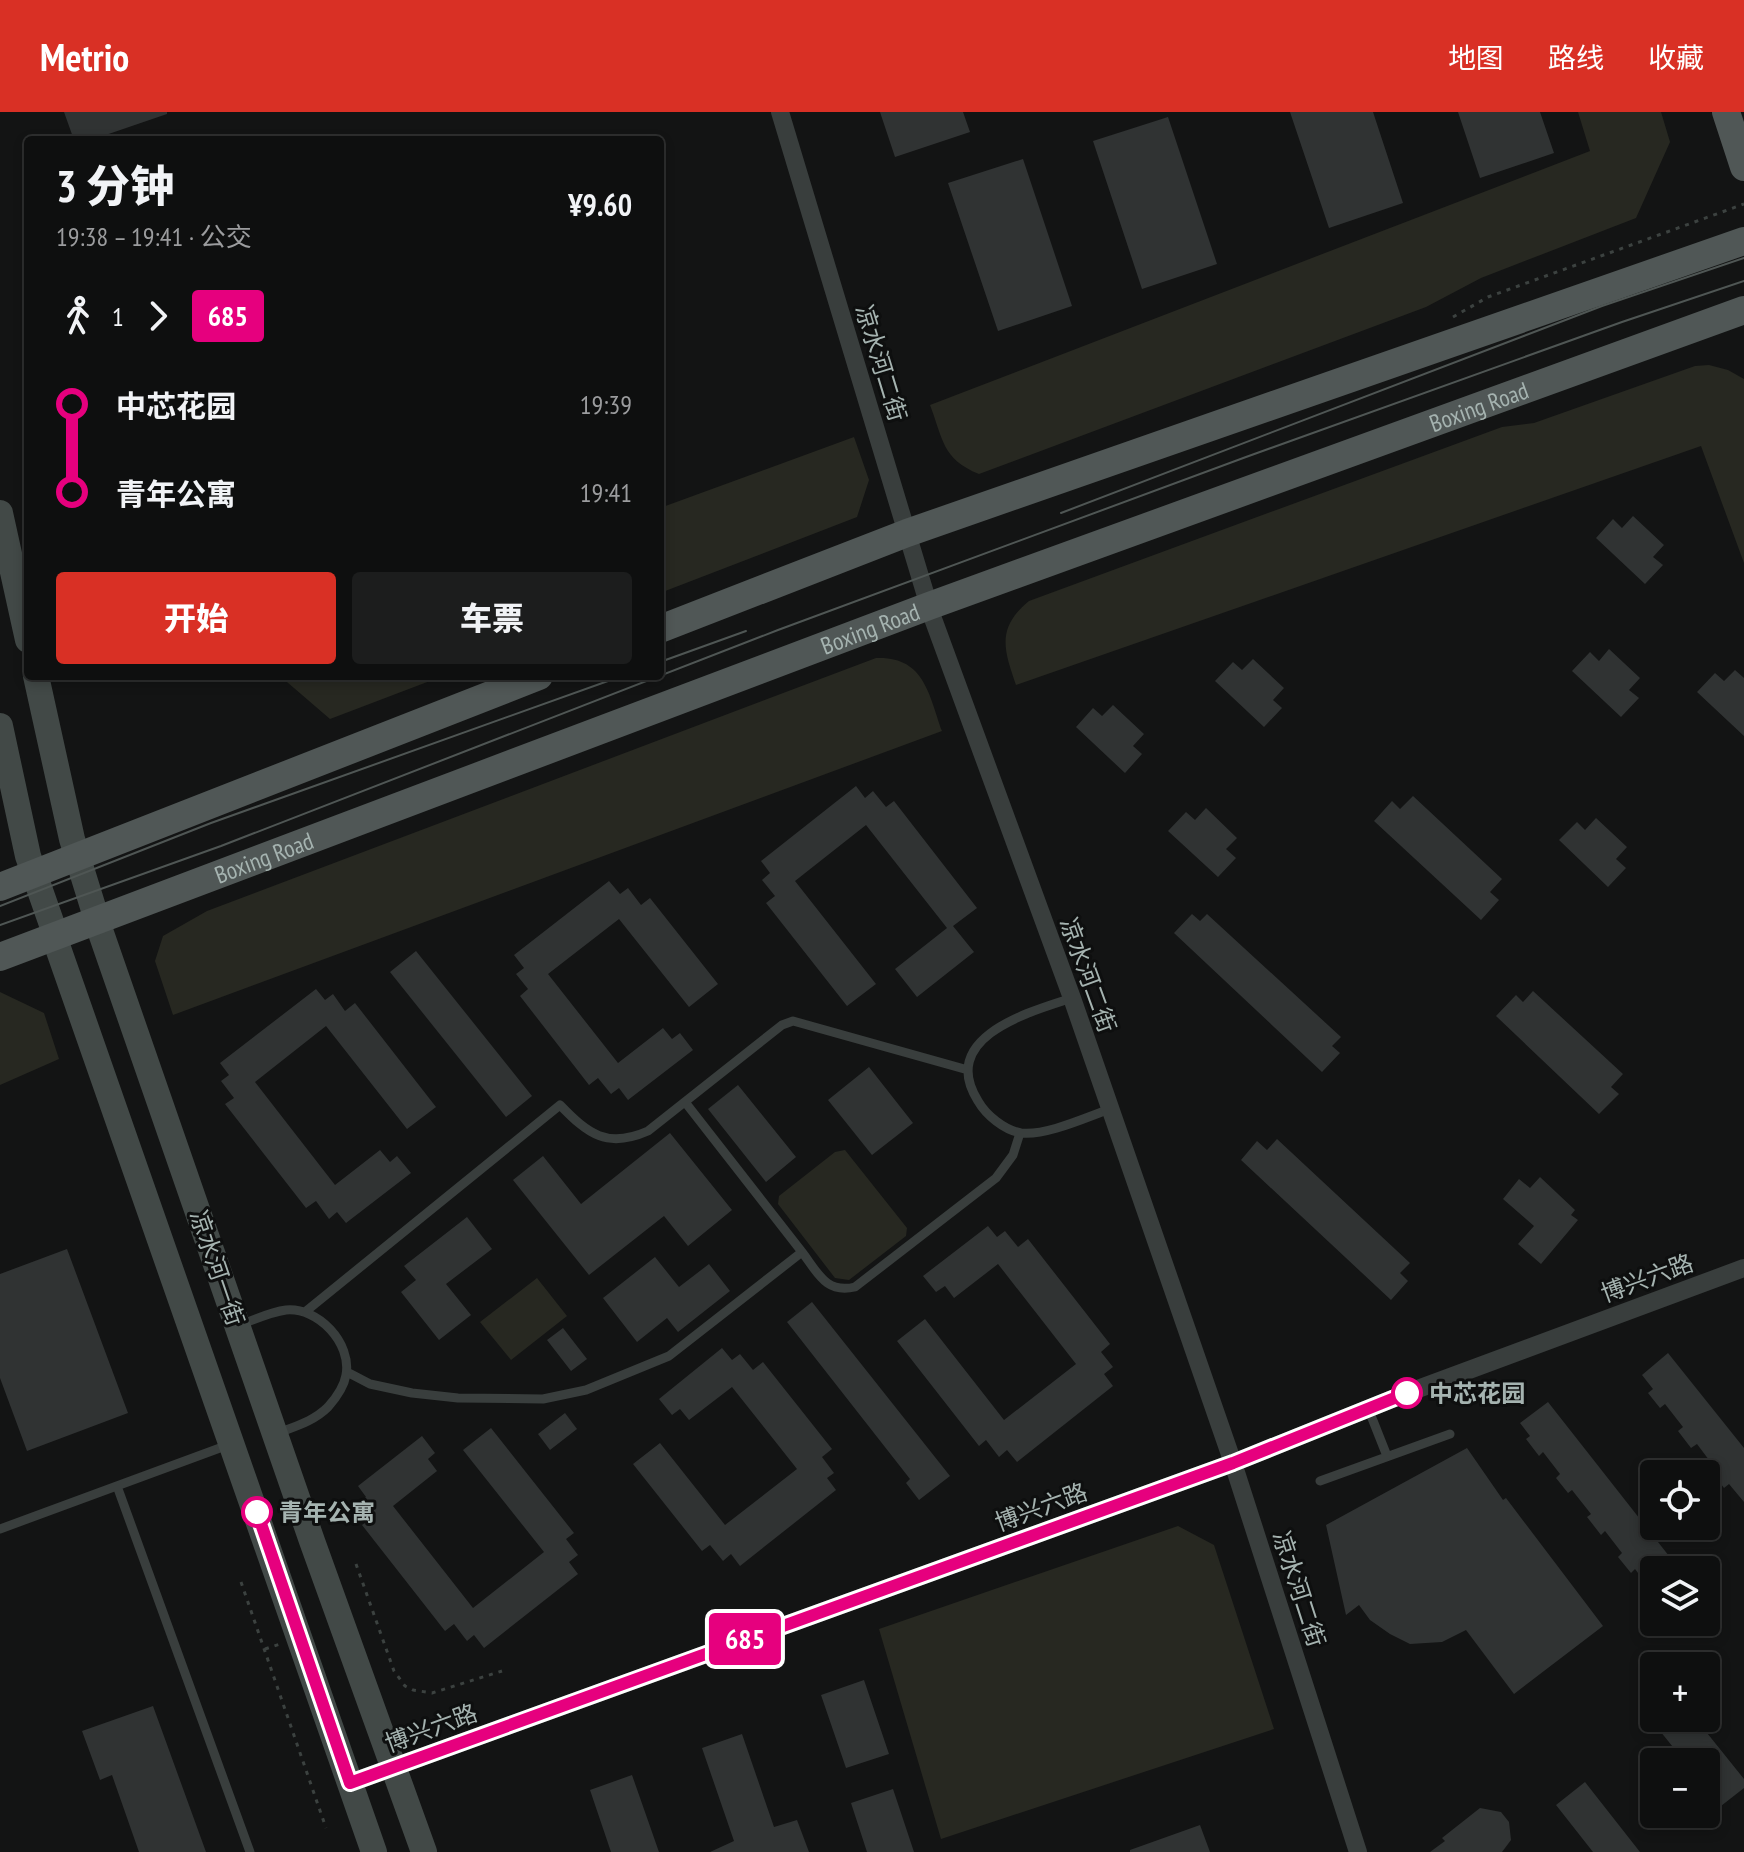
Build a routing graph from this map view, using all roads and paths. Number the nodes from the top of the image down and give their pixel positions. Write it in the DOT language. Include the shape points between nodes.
graph roads {
  1 [pos="780,112"];
  2 [pos="1726,112"];
  3 [pos="1744,167"];
  4 [pos="1744,241"];
  5 [pos="1744,310"];
  6 [pos="0,513"];
  7 [pos="907,533"];
  8 [pos="929,606"];
  9 [pos="24,622"];
  10 [pos="664,627"];
  11 [pos="37,680"];
  12 [pos="529,680"];
  13 [pos="0,726"];
  14 [pos="77,856"];
  15 [pos="35,873"];
  16 [pos="0,887"];
  17 [pos="98,922"];
  18 [pos="56,936"];
  19 [pos="0,957"];
  20 [pos="1072,998"];
  21 [pos="968,1070"];
  22 [pos="685,1102"];
  23 [pos="1110,1109"];
  24 [pos="1020,1133"];
  25 [pos="802,1252"];
  26 [pos="1744,1268"];
  27 [pos="305,1312"];
  28 [pos="238,1326"];
  29 [pos="347,1372"];
  30 [pos="1368,1408"];
  31 [pos="275,1434"];
  32 [pos="1450,1434"];
  33 [pos="231,1444"];
  34 [pos="1387,1456"];
  35 [pos="1233,1463"];
  36 [pos="1320,1481"];
  37 [pos="117,1486"];
  38 [pos="0,1529"];
  39 [pos="356,1564"];
  40 [pos="241,1582"];
  41 [pos="502,1671"];
  42 [pos="393,1767"];
  43 [pos="350,1783"];
  44 [pos="326,1828"];
  45 [pos="250,1852"];
  46 [pos="374,1852"];
  47 [pos="424,1852"];
  48 [pos="1358,1852"];
  1 -- 7 [label="street, 凉水河二街"];
  2 -- 3 [label="main road"];
  4 -- 7 [label="main road"];
  5 -- 8 [label="main road, Boxing Road"];
  6 -- 9 [label="main road"];
  7 -- 8 [label="street, 凉水河二街"];
  7 -- 10 [label="main road"];
  8 -- 17 [label="main road, Boxing Road"];
  8 -- 20 [label="street, 凉水河二街"];
  11 -- 14 [label="main road, 凉水河一街"];
  12 -- 14 [label="main road"];
  13 -- 15 [label="main road, 凉水河一街"];
  14 -- 15 [label="main road"];
  14 -- 17 [label="main road, 凉水河一街"];
  15 -- 16 [label="main road"];
  15 -- 18 [label="main road, 凉水河一街"];
  17 -- 18 [label="main road, Boxing Road"];
  17 -- 28 [label="main road, 凉水河一街"];
  18 -- 19 [label="main road, Boxing Road"];
  18 -- 33 [label="main road, 凉水河一街"];
  20 -- 21 [label="lane" via="1003,1023 974,1052"];
  20 -- 23 [label="street, 凉水河二街"];
  21 -- 22 [label="lane" via="793,1021"];
  21 -- 24 [label="lane" via="972,1092 983,1109"];
  22 -- 25 [label="lane"];
  22 -- 27 [label="lane" via="648,1131 618,1139 583,1128 560,1105"];
  23 -- 24 [label="lane"];
  23 -- 35 [label="street, 凉水河二街"];
  24 -- 25 [label="lane" via="1013,1155 996,1178 855,1287 831,1286"];
  25 -- 29 [label="lane" via="669,1356 586,1390 543,1399 458,1398 370,1384"];
  26 -- 30 [label="street, 博兴六路"];
  27 -- 28 [label="lane" via="287,1310"];
  27 -- 29 [label="lane" via="338,1339"];
  28 -- 31 [label="main road, 凉水河一街"];
  29 -- 31 [label="lane" via="327,1408 314,1419"];
  30 -- 34 [label="lane"];
  30 -- 35 [label="street, 博兴六路"];
  31 -- 42 [label="main road, 凉水河一街"];
  32 -- 34 [label="lane"];
  33 -- 37 [label="lane"];
  33 -- 43 [label="main road, 凉水河一街"];
  34 -- 36 [label="lane"];
  35 -- 42 [label="street, 博兴六路"];
  35 -- 48 [label="street, 凉水河二街"];
  37 -- 38 [label="lane"];
  37 -- 45 [label="lane"];
  39 -- 41 [label="path" via="394,1671 405,1686 432,1693"];
  40 -- 44 [label="path"];
  42 -- 43 [label="street, 博兴六路"];
  42 -- 47 [label="main road, 凉水河一街"];
  43 -- 46 [label="main road, 凉水河一街"];
}
